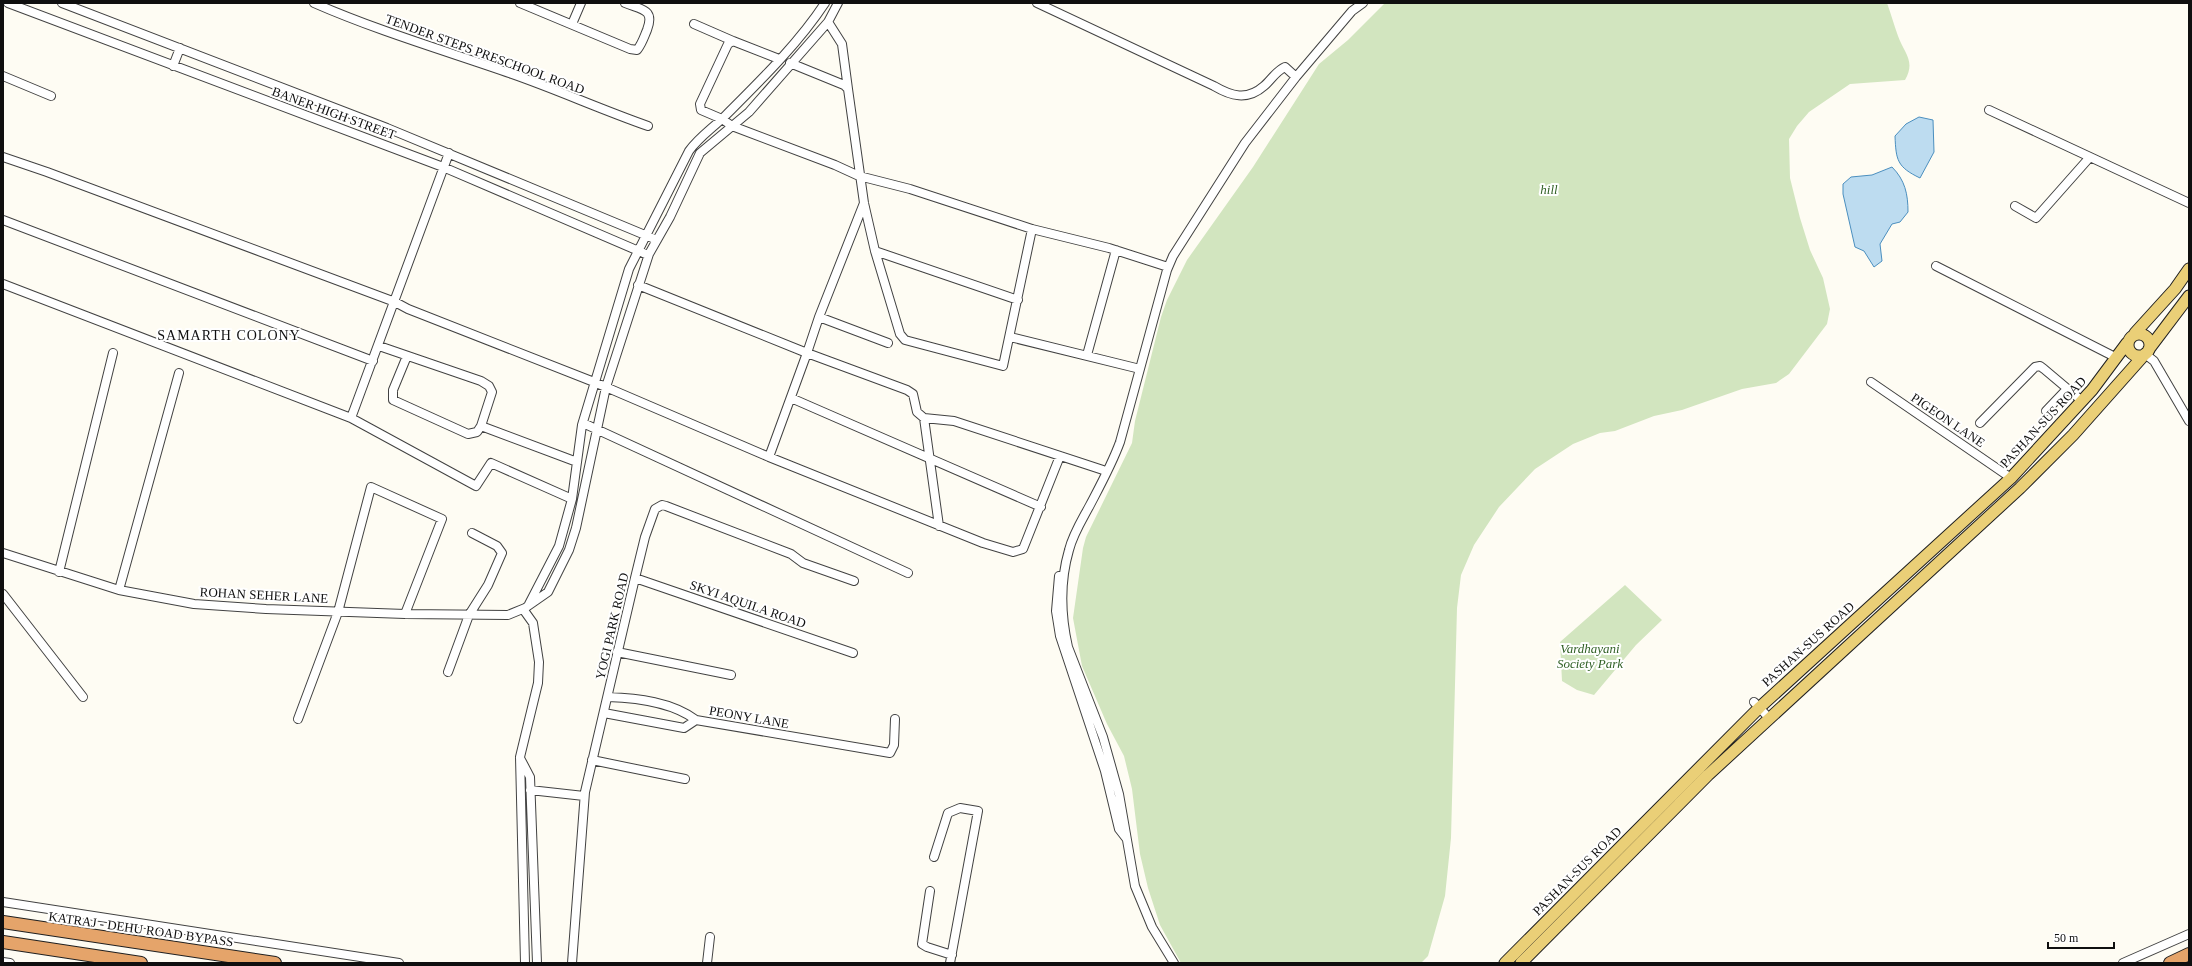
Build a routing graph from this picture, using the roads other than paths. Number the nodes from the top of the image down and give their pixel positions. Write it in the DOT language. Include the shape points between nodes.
graph roads {
  1 [pos="8,3"];
  2 [pos="62,3"];
  3 [pos="314,3"];
  4 [pos="520,3"];
  5 [pos="581,3"];
  6 [pos="625,3"];
  7 [pos="825,3"];
  8 [pos="838,3"];
  9 [pos="1037,3"];
  10 [pos="1363,3"];
  11 [pos="828,22"];
  12 [pos="572,24"];
  13 [pos="694,24"];
  14 [pos="733,41"];
  15 [pos="180,48"];
  16 [pos="779,59"];
  17 [pos="790,63"];
  18 [pos="173,66"];
  19 [pos="3,76"];
  20 [pos="1296,77"];
  21 [pos="848,88"];
  22 [pos="52,96"];
  23 [pos="1989,110"];
  24 [pos="722,119"];
  25 [pos="648,126"];
  26 [pos="732,126"];
  27 [pos="449,153"];
  28 [pos="3,157"];
  29 [pos="2090,157"];
  30 [pos="443,167"];
  31 [pos="690,174"];
  32 [pos="678,175"];
  33 [pos="859,176"];
  34 [pos="864,203"];
  35 [pos="2189,203"];
  36 [pos="2015,206"];
  37 [pos="3,220"];
  38 [pos="1032,229"];
  39 [pos="646,235"];
  40 [pos="657,240"];
  41 [pos="637,250"];
  42 [pos="1116,250"];
  43 [pos="875,251"];
  44 [pos="648,255"];
  45 [pos="1936,266"];
  46 [pos="1167,269"];
  47 [pos="2189,270"];
  48 [pos="3,284"];
  49 [pos="638,285"];
  50 [pos="2189,296"];
  51 [pos="1018,300"];
  52 [pos="395,302"];
  53 [pos="819,317"];
  54 [pos="2136,333"];
  55 [pos="1010,336"];
  56 [pos="888,343"];
  57 [pos="2127,343"];
  58 [pos="378,346"];
  59 [pos="113,353"];
  60 [pos="808,353"];
  61 [pos="1087,355"];
  62 [pos="2150,355"];
  63 [pos="407,356"];
  64 [pos="2117,358"];
  65 [pos="373,361"];
  66 [pos="1136,368"];
  67 [pos="180,373"];
  68 [pos="594,382"];
  69 [pos="1871,382"];
  70 [pos="606,387"];
  71 [pos="2067,389"];
  72 [pos="791,398"];
  73 [pos="2082,401"];
  74 [pos="2046,411"];
  75 [pos="351,418"];
  76 [pos="924,418"];
  77 [pos="2189,422"];
  78 [pos="583,423"];
  79 [pos="1980,423"];
  80 [pos="481,426"];
  81 [pos="596,429"];
  82 [pos="1060,456"];
  83 [pos="769,457"];
  84 [pos="930,460"];
  85 [pos="577,462"];
  86 [pos="1103,470"];
  87 [pos="2011,478"];
  88 [pos="572,499"];
  89 [pos="1041,507"];
  90 [pos="939,526"];
  91 [pos="472,533"];
  92 [pos="3,553"];
  93 [pos="59,572"];
  94 [pos="908,573"];
  95 [pos="635,578"];
  96 [pos="854,582"];
  97 [pos="120,590"];
  98 [pos="3,594"];
  99 [pos="526,607"];
  100 [pos="338,612"];
  101 [pos="406,614"];
  102 [pos="469,615"];
  103 [pos="617,652"];
  104 [pos="853,653"];
  105 [pos="448,672"];
  106 [pos="731,674"];
  107 [pos="83,697"];
  108 [pos="608,697"];
  109 [pos="1757,705"];
  110 [pos="604,713"];
  111 [pos="1770,718"];
  112 [pos="298,719"];
  113 [pos="895,719"];
  114 [pos="696,720"];
  115 [pos="520,757"];
  116 [pos="592,760"];
  117 [pos="685,779"];
  118 [pos="530,790"];
  119 [pos="584,796"];
  120 [pos="1128,841"];
  121 [pos="934,857"];
  122 [pos="930,891"];
  123 [pos="3,902"];
  124 [pos="3,922"];
  125 [pos="2189,934"];
  126 [pos="710,937"];
  127 [pos="3,942"];
  128 [pos="2189,954"];
  129 [pos="951,959"];
  130 [pos="3,962"];
  131 [pos="10,963"];
  132 [pos="142,963"];
  133 [pos="275,963"];
  134 [pos="399,963"];
  135 [pos="525,963"];
  136 [pos="537,963"];
  137 [pos="572,963"];
  138 [pos="707,963"];
  139 [pos="1174,963"];
  140 [pos="1505,963"];
  141 [pos="1521,963"];
  142 [pos="2123,963"];
  143 [pos="2170,963"];
  1 -- 18 [label="street, BANER HIGH STREET"];
  2 -- 15 [label="street, BANER HIGH STREET"];
  3 -- 25 [label="street, TENDER STEPS PRESCHOOL ROAD"];
  4 -- 12 [label="street"];
  5 -- 12 [label="street"];
  6 -- 12 [label="street" via="650,15 651,21 637,50"];
  7 -- 16 [label="street"];
  8 -- 11 [label="street, ROHAN SEHER LANE"];
  9 -- 20 [label="street" via="1229,95 1250,95 1285,67"];
  10 -- 20 [label="street" via="1352,11"];
  11 -- 17 [label="street, ROHAN SEHER LANE"];
  11 -- 21 [label="street" via="842,44"];
  13 -- 14 [label="street"];
  14 -- 16 [label="street"];
  14 -- 24 [label="street" via="728,44 700,104 701,110"];
  15 -- 18 [label="street"];
  15 -- 27 [label="street, BANER HIGH STREET"];
  16 -- 24 [label="street"];
  17 -- 21 [label="street"];
  17 -- 26 [label="street, ROHAN SEHER LANE" via="749,112"];
  18 -- 30 [label="street, BANER HIGH STREET"];
  19 -- 22 [label="street"];
  20 -- 46 [label="street" via="1227,168 1214,194"];
  21 -- 33 [label="street"];
  23 -- 29 [label="street"];
  24 -- 26 [label="street"];
  24 -- 32 [label="street" via="697,140"];
  26 -- 31 [label="street, ROHAN SEHER LANE" via="700,153"];
  26 -- 33 [label="street"];
  27 -- 30 [label="street"];
  27 -- 39 [label="street, BANER HIGH STREET"];
  28 -- 52 [label="street"];
  29 -- 35 [label="street"];
  29 -- 36 [label="street" via="2036,218"];
  30 -- 41 [label="street, BANER HIGH STREET"];
  30 -- 52 [label="street"];
  31 -- 32 [label="street"];
  31 -- 40 [label="street, ROHAN SEHER LANE"];
  32 -- 39 [label="street"];
  33 -- 34 [label="street"];
  33 -- 38 [label="street" via="910,189"];
  34 -- 43 [label="street"];
  34 -- 53 [label="street"];
  37 -- 65 [label="street"];
  38 -- 42 [label="street"];
  38 -- 51 [label="street"];
  39 -- 40 [label="street, BANER HIGH STREET"];
  39 -- 41 [label="street"];
  40 -- 44 [label="street, ROHAN SEHER LANE"];
  41 -- 44 [label="street, BANER HIGH STREET"];
  41 -- 68 [label="street"];
  42 -- 46 [label="street"];
  42 -- 61 [label="street"];
  43 -- 51 [label="street"];
  43 -- 55 [label="street" via="900,334 905,340 1003,366"];
  44 -- 49 [label="street, ROHAN SEHER LANE"];
  45 -- 64 [label="street"];
  46 -- 66 [label="street" via="1161,274"];
  46 -- 120 [label="street" via="1120,442 1111,466 1069,549 1062,593 1068,647 1104,737"];
  47 -- 54 [label="main road"];
  48 -- 75 [label="street"];
  49 -- 60 [label="street"];
  49 -- 70 [label="street, ROHAN SEHER LANE"];
  50 -- 62 [label="main road, PASHAN-SUS ROAD"];
  51 -- 55 [label="street"];
  52 -- 58 [label="street"];
  52 -- 68 [label="street"];
  53 -- 56 [label="street"];
  53 -- 60 [label="street"];
  54 -- 57 [label="main road"];
  54 -- 62 [label="main road" via="2149,339"];
  55 -- 61 [label="street"];
  57 -- 62 [label="main road" via="2130,353"];
  57 -- 64 [label="main road, PASHAN-SUS ROAD"];
  58 -- 63 [label="street"];
  58 -- 65 [label="street"];
  59 -- 93 [label="street"];
  60 -- 72 [label="street"];
  60 -- 76 [label="street" via="907,390 913,394 917,412"];
  61 -- 66 [label="street"];
  62 -- 77 [label="street"];
  62 -- 111 [label="main road, PASHAN-SUS ROAD" via="2020,488"];
  63 -- 80 [label="street" via="489,386 492,392"];
  63 -- 80 [label="street" via="392,390 393,400 468,434 477,432"];
  64 -- 73 [label="main road, PASHAN-SUS ROAD"];
  65 -- 75 [label="street"];
  66 -- 86 [label="street" via="1114,446"];
  67 -- 97 [label="street"];
  68 -- 70 [label="street"];
  68 -- 78 [label="street"];
  69 -- 87 [label="street, PIGEON LANE"];
  70 -- 81 [label="street, ROHAN SEHER LANE"];
  70 -- 83 [label="street"];
  71 -- 73 [label="street"];
  71 -- 74 [label="street"];
  71 -- 79 [label="street" via="2040,366 2035,367"];
  72 -- 83 [label="street"];
  72 -- 84 [label="street"];
  73 -- 87 [label="main road, PASHAN-SUS ROAD"];
  75 -- 88 [label="street" via="476,486 491,463"];
  76 -- 82 [label="street" via="954,421"];
  76 -- 84 [label="street"];
  78 -- 81 [label="street"];
  78 -- 85 [label="street"];
  80 -- 85 [label="street"];
  81 -- 94 [label="street"];
  81 -- 99 [label="street, ROHAN SEHER LANE" via="570,550 548,592"];
  82 -- 86 [label="street"];
  82 -- 89 [label="street"];
  83 -- 90 [label="street"];
  84 -- 89 [label="street"];
  84 -- 90 [label="street"];
  85 -- 88 [label="street"];
  86 -- 120 [label="street" via="1067,542 1057,587 1056,611 1060,636 1105,771 1119,829"];
  87 -- 109 [label="main road, PASHAN-SUS ROAD"];
  88 -- 99 [label="street" via="559,546"];
  89 -- 90 [label="street" via="1023,549 1013,552"];
  91 -- 102 [label="street" via="497,546 502,553 488,585"];
  92 -- 93 [label="street, ROHAN SEHER LANE"];
  93 -- 97 [label="street, ROHAN SEHER LANE"];
  95 -- 96 [label="street, YOGI PARK ROAD" via="655,509 662,505 791,554 803,563"];
  95 -- 103 [label="street, YOGI PARK ROAD"];
  95 -- 104 [label="street, SKYI AQUILA ROAD"];
  97 -- 100 [label="street, ROHAN SEHER LANE" via="194,604"];
  98 -- 107 [label="street"];
  99 -- 102 [label="street, ROHAN SEHER LANE" via="508,615"];
  99 -- 115 [label="street" via="533,623 539,662 538,683"];
  100 -- 101 [label="street, ROHAN SEHER LANE"];
  100 -- 101 [label="street" via="371,487 442,519"];
  100 -- 112 [label="street"];
  101 -- 102 [label="street, ROHAN SEHER LANE"];
  102 -- 105 [label="street"];
  103 -- 106 [label="street"];
  103 -- 108 [label="street, YOGI PARK ROAD"];
  108 -- 110 [label="street, YOGI PARK ROAD"];
  108 -- 114 [label="street, PEONY LANE" via="656,702 684,711"];
  109 -- 111 [label="street"];
  109 -- 140 [label="main road, PASHAN-SUS ROAD"];
  110 -- 114 [label="street" via="684,728"];
  110 -- 116 [label="street, YOGI PARK ROAD"];
  111 -- 141 [label="main road, PASHAN-SUS ROAD" via="1708,775"];
  113 -- 114 [label="street, PEONY LANE" via="894,745 890,753"];
  115 -- 118 [label="street" via="530,777"];
  115 -- 135 [label="street"];
  116 -- 117 [label="street"];
  116 -- 119 [label="street, YOGI PARK ROAD"];
  118 -- 119 [label="street"];
  118 -- 136 [label="street"];
  119 -- 137 [label="street, YOGI PARK ROAD"];
  120 -- 139 [label="street" via="1135,886 1152,926"];
  121 -- 129 [label="street" via="948,813 960,808 978,811"];
  122 -- 129 [label="street" via="922,944"];
  123 -- 134 [label="street"];
  124 -- 133 [label="highway, KATRAJ - DEHU ROAD BYPASS"];
  125 -- 142 [label="street"];
  126 -- 138 [label="street"];
  127 -- 132 [label="highway"];
  128 -- 143 [label="highway"];
  130 -- 131 [label="street"];
}
